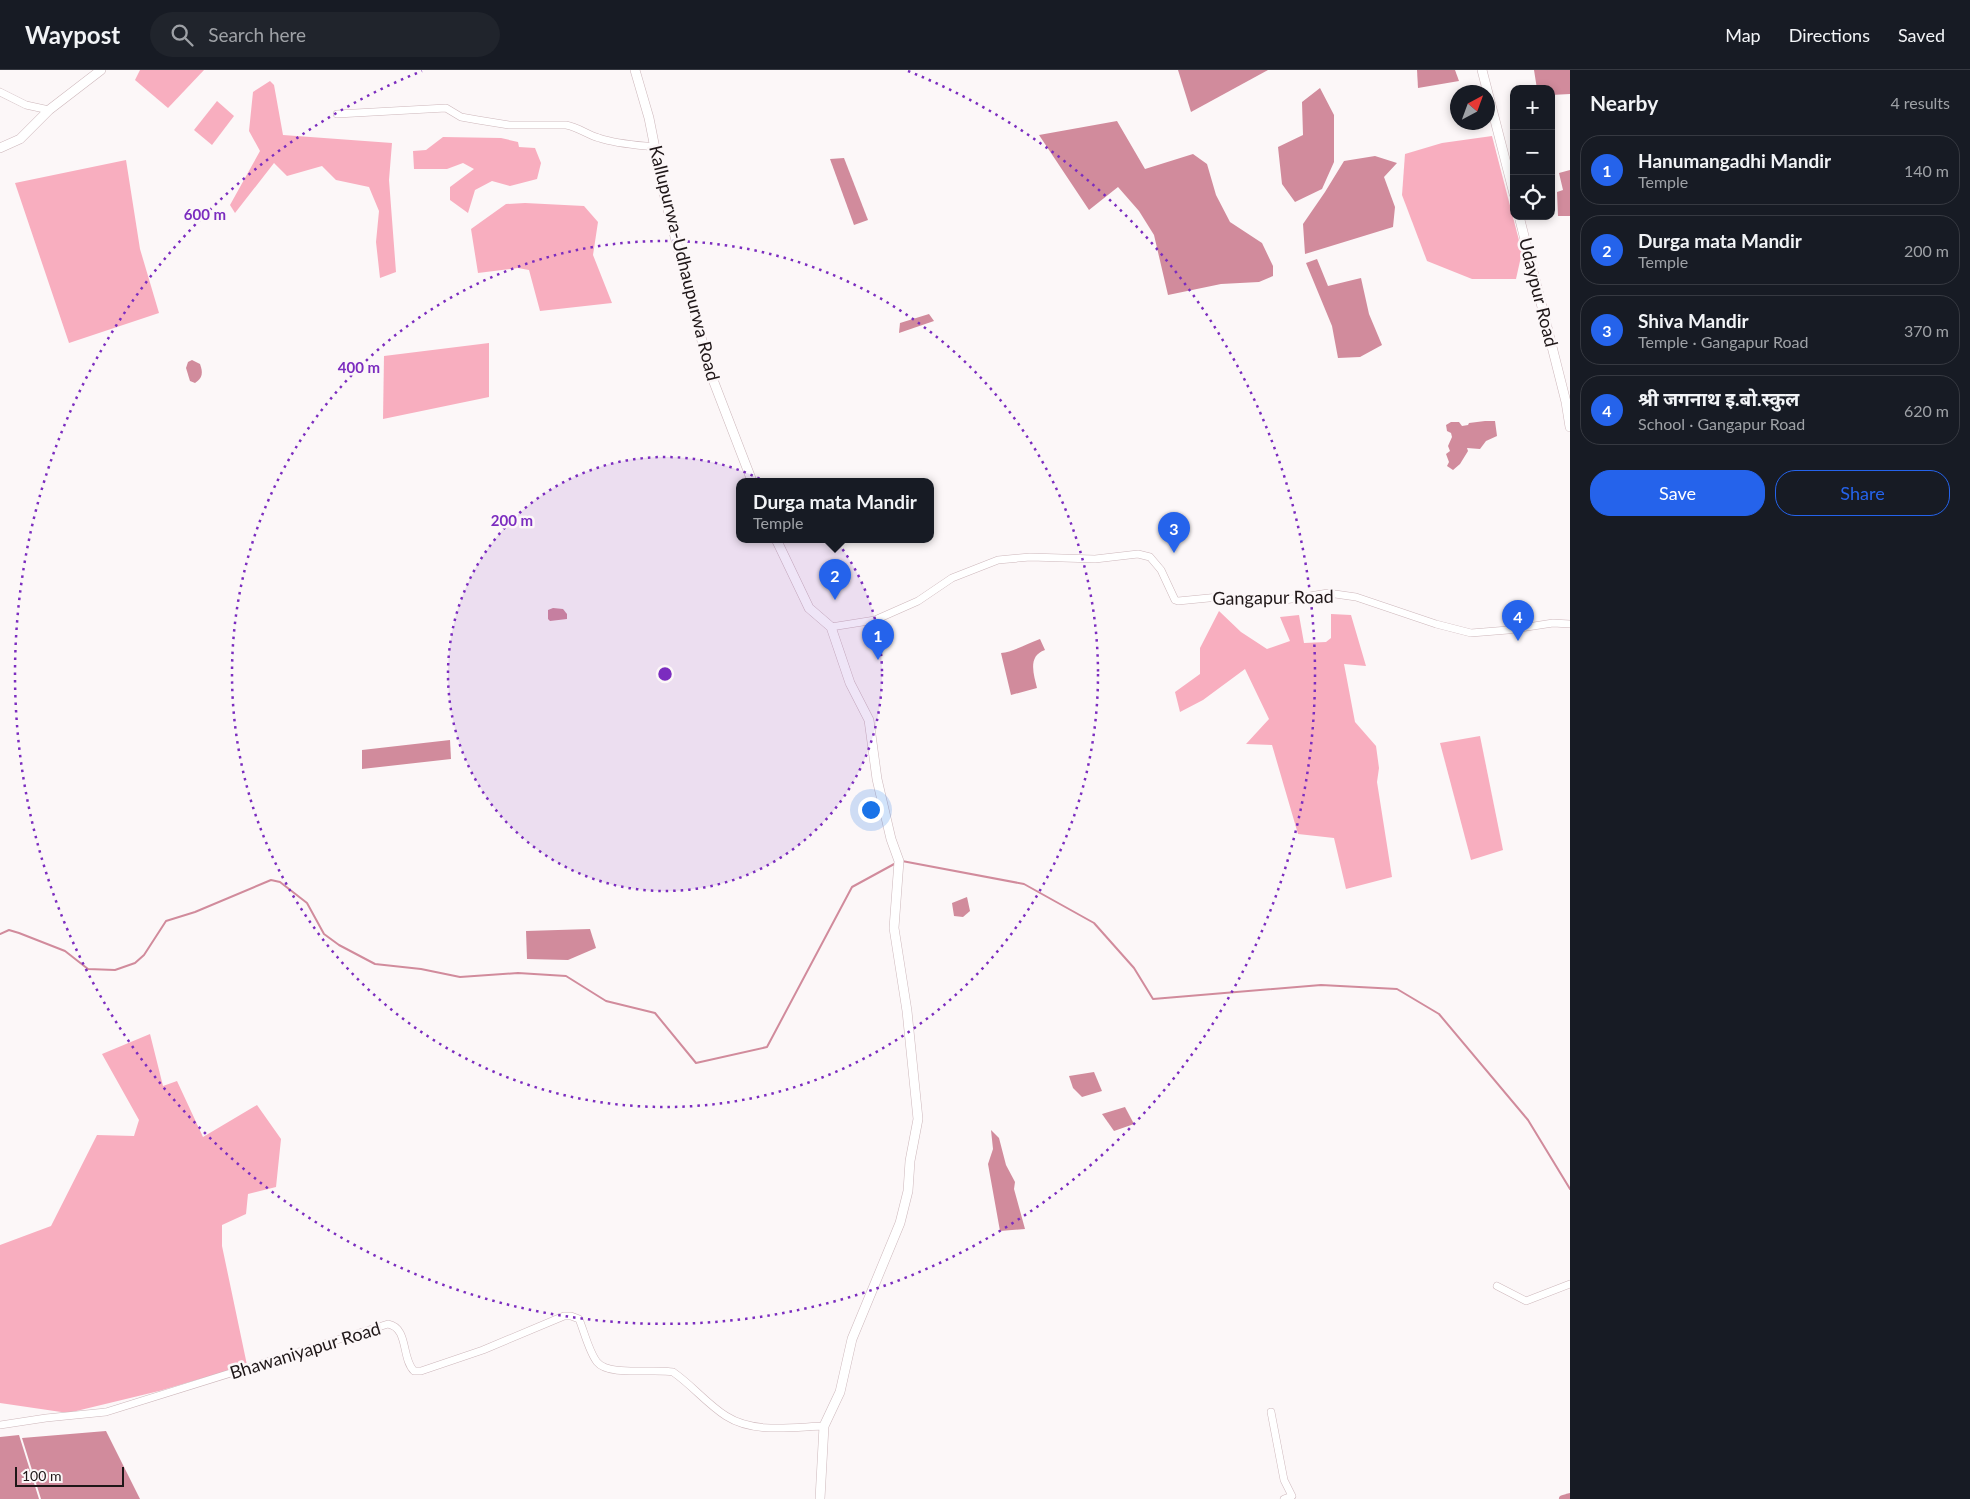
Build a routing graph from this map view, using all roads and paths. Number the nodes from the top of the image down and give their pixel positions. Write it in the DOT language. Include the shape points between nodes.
graph roads {
  1 [pos="101,70"];
  2 [pos="635,70"];
  3 [pos="1482,70"];
  4 [pos="0,92"];
  5 [pos="49,110"];
  6 [pos="337,114"];
  7 [pos="655,147"];
  8 [pos="0,148"];
  9 [pos="1510,178"];
  10 [pos="1520,220"];
  11 [pos="1570,427"];
  12 [pos="751,478"];
  13 [pos="778,543"];
  14 [pos="1570,624"];
  15 [pos="831,627"];
  16 [pos="1570,1284"];
  17 [pos="1498,1286"];
  18 [pos="1270,1412"];
  19 [pos="0,1425"];
  20 [pos="824,1426"];
  21 [pos="820,1499"];
  22 [pos="1284,1499"];
  1 -- 5 [label="street"];
  2 -- 7 [label="street, Kallupurwa-Udhaupurwa Road"];
  3 -- 9 [label="street"];
  4 -- 5 [label="street"];
  5 -- 8 [label="street" via="20,139"];
  6 -- 7 [label="street" via="446,108 461,118 509,124 574,126 598,138"];
  7 -- 12 [label="street, Kallupurwa-Udhaupurwa Road" via="710,372"];
  10 -- 11 [label="street, Udaypur Road"];
  13 -- 15 [label="street" via="809,608"];
  14 -- 15 [label="street, Gangapur Road" via="1553,623 1471,633 1356,597 1328,593 1284,600 1220,597 1178,601 1174,600 1161,570 1150,557 1138,554 1096,559 1030,556 998,560 952,578 918,601 875,620"];
  15 -- 20 [label="street" via="850,683 869,720 877,779 890,839 899,861 894,928 907,1011 918,1119 900,1224 852,1339 840,1392"];
  16 -- 17 [label="street" via="1526,1301"];
  18 -- 22 [label="street" via="1284,1480 1292,1496"];
  19 -- 20 [label="street, Bhawaniyapur Road" via="106,1412 388,1324 400,1330 409,1366 421,1371 571,1316 579,1319 596,1361 602,1367 673,1372 727,1417 747,1426"];
  20 -- 21 [label="street"];
}
